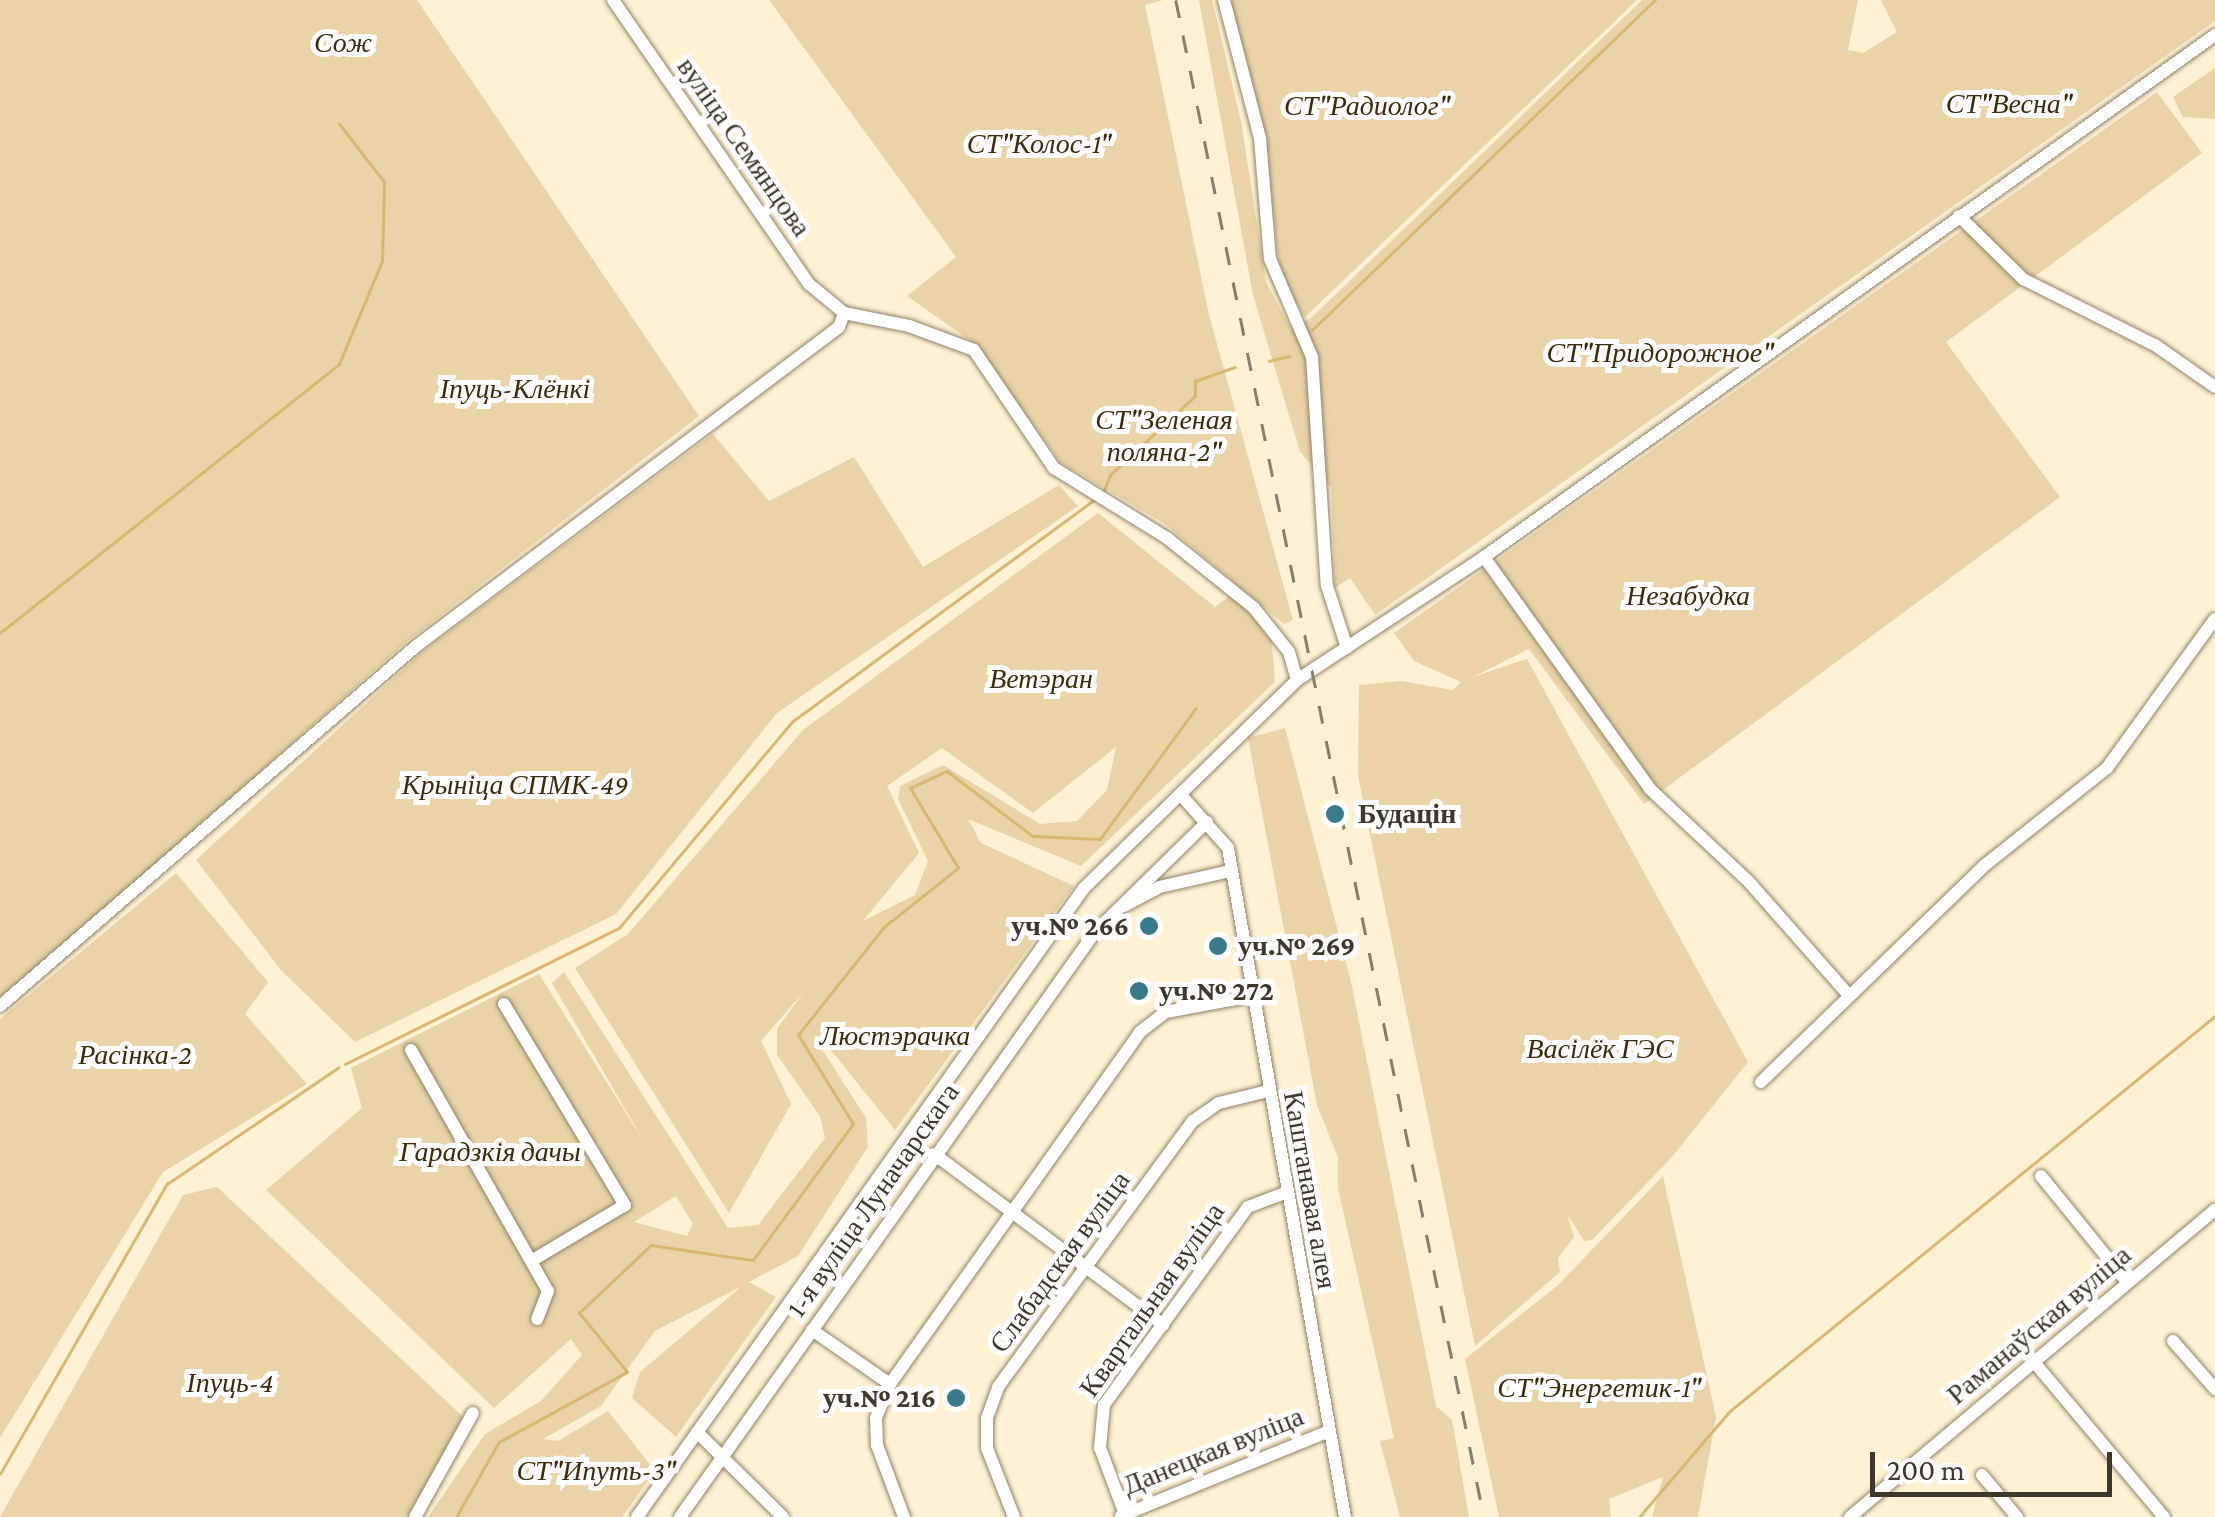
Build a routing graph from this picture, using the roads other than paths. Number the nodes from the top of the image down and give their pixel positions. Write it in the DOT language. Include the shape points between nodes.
graph roads {
  1 [pos="613,0"];
  2 [pos="1224,0"];
  3 [pos="2215,35"];
  4 [pos="1959,216"];
  5 [pos="844,312"];
  6 [pos="2215,387"];
  7 [pos="1484,557"];
  8 [pos="2215,619"];
  9 [pos="1347,648"];
  10 [pos="1297,680"];
  11 [pos="1181,795"];
  12 [pos="1207,822"];
  13 [pos="1230,871"];
  14 [pos="1111,914"];
  15 [pos="1847,993"];
  16 [pos="1252,996"];
  17 [pos="504,1004"];
  18 [pos="0,1006"];
  19 [pos="411,1050"];
  20 [pos="1761,1082"];
  21 [pos="1268,1091"];
  22 [pos="934,1154"];
  23 [pos="2041,1176"];
  24 [pos="1284,1193"];
  25 [pos="1011,1214"];
  26 [pos="2212,1218"];
  27 [pos="531,1261"];
  28 [pos="1087,1268"];
  29 [pos="2127,1282"];
  30 [pos="538,1319"];
  31 [pos="1163,1324"];
  32 [pos="812,1330"];
  33 [pos="2173,1341"];
  34 [pos="2034,1362"];
  35 [pos="890,1384"];
  36 [pos="2215,1389"];
  37 [pos="474,1413"];
  38 [pos="697,1432"];
  39 [pos="1327,1432"];
  40 [pos="726,1455"];
  41 [pos="1982,1475"];
  42 [pos="1867,1512"];
  43 [pos="1123,1516"];
  44 [pos="414,1517"];
  45 [pos="638,1517"];
  46 [pos="680,1517"];
  47 [pos="783,1517"];
  48 [pos="904,1517"];
  49 [pos="1014,1517"];
  50 [pos="1345,1517"];
  51 [pos="1850,1517"];
  52 [pos="2017,1517"];
  53 [pos="2164,1517"];
  1 -- 5 [label="street, вуліца Семянцова" via="808,284"];
  2 -- 9 [label="street" via="1260,138 1270,259 1312,357 1327,586"];
  3 -- 4 [label="street"];
  4 -- 6 [label="street" via="2024,278 2156,344"];
  4 -- 7 [label="street"];
  5 -- 10 [label="street, вуліца Семянцова" via="974,350 1046,459 1168,538 1254,608 1289,652"];
  5 -- 18 [label="street" via="839,327 416,647"];
  7 -- 9 [label="street"];
  7 -- 15 [label="street" via="1534,636 1650,789 1748,882"];
  8 -- 15 [label="street" via="2107,768 1985,866"];
  9 -- 10 [label="street"];
  10 -- 11 [label="street"];
  11 -- 12 [label="street, Каштанавая алея"];
  11 -- 38 [label="street" via="1084,888"];
  12 -- 13 [label="street, Каштанавая алея" via="1226,844"];
  12 -- 14 [label="street, 1-я вуліца Луначарскага"];
  13 -- 14 [label="street" via="1159,888"];
  13 -- 16 [label="street, Каштанавая алея"];
  14 -- 22 [label="street, 1-я вуліца Луначарскага"];
  15 -- 20 [label="street"];
  16 -- 21 [label="street, Каштанавая алея"];
  16 -- 25 [label="street" via="1166,1012 1140,1032"];
  17 -- 27 [label="street" via="624,1204"];
  19 -- 27 [label="street"];
  21 -- 24 [label="street, Каштанавая алея"];
  21 -- 28 [label="street, Слабадская вуліца" via="1219,1103 1192,1122"];
  22 -- 25 [label="street"];
  22 -- 32 [label="street, 1-я вуліца Луначарскага"];
  23 -- 29 [label="street"];
  24 -- 31 [label="street, Квартальная вуліца" via="1248,1207"];
  24 -- 39 [label="street, Каштанавая алея"];
  25 -- 28 [label="street"];
  25 -- 35 [label="street"];
  26 -- 29 [label="street, Раманаўская вуліца"];
  27 -- 30 [label="street" via="548,1291"];
  28 -- 31 [label="street"];
  28 -- 49 [label="street, Слабадская вуліца" via="991,1402 987,1448"];
  29 -- 34 [label="street, Раманаўская вуліца"];
  31 -- 43 [label="street, Квартальная вуліца" via="1100,1418 1100,1448"];
  32 -- 35 [label="street"];
  32 -- 40 [label="street, 1-я вуліца Луначарскага"];
  33 -- 36 [label="street"];
  34 -- 42 [label="street, Раманаўская вуліца"];
  34 -- 53 [label="street"];
  35 -- 48 [label="street" via="876,1418 877,1445"];
  37 -- 44 [label="street"];
  38 -- 40 [label="street"];
  38 -- 45 [label="street"];
  39 -- 43 [label="street, Данецкая вуліца"];
  39 -- 50 [label="street, Каштанавая алея"];
  40 -- 46 [label="street, 1-я вуліца Луначарскага"];
  40 -- 47 [label="street"];
  41 -- 52 [label="street"];
  42 -- 51 [label="street, Раманаўская вуліца"];
}
